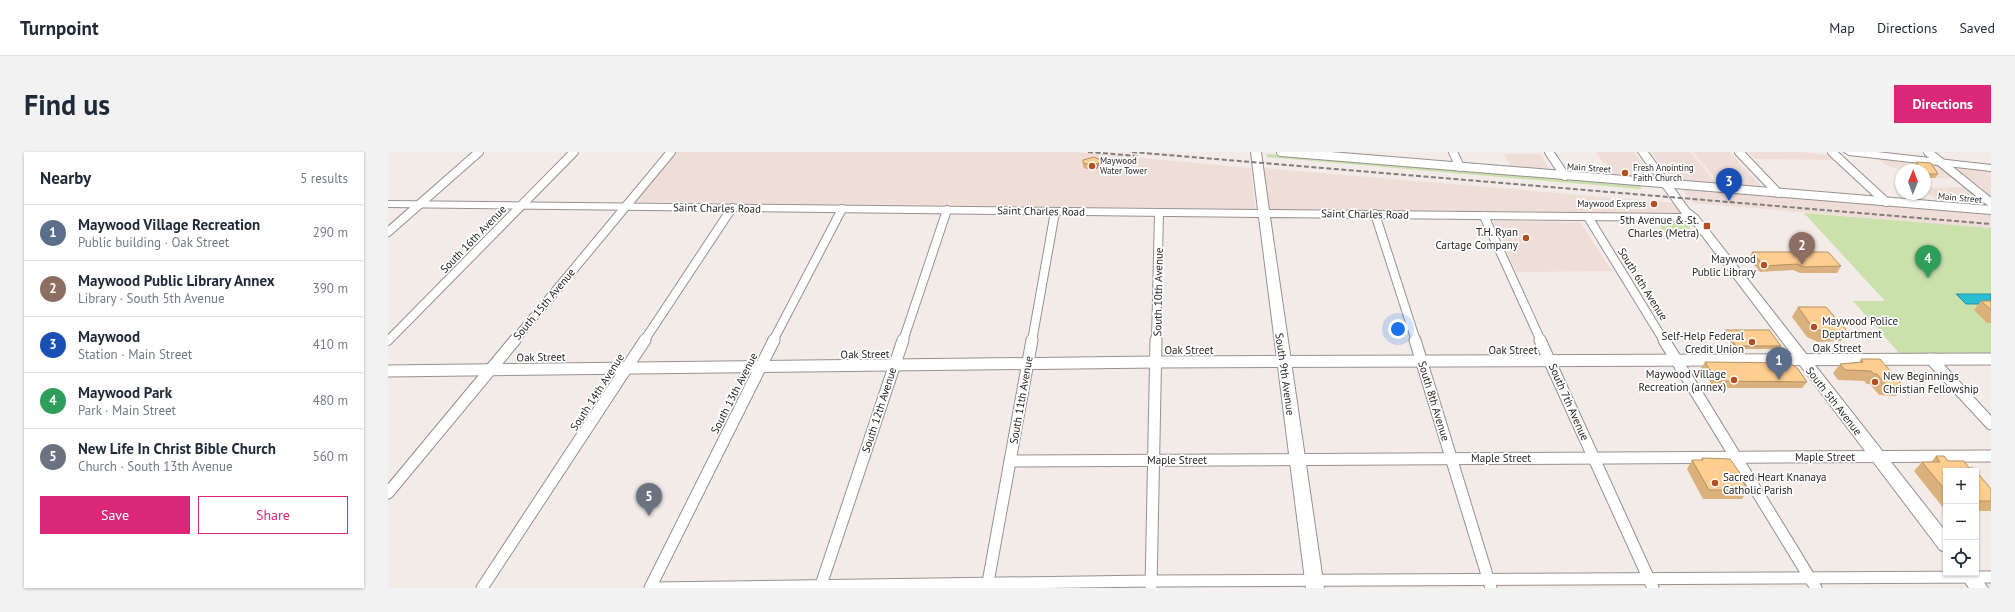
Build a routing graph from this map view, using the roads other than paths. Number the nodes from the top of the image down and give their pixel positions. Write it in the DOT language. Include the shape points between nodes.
graph roads {
  1 [pos="479,152"];
  2 [pos="574,152"];
  3 [pos="671,152"];
  4 [pos="1282,152"];
  5 [pos="1453,152"];
  6 [pos="1549,152"];
  7 [pos="1643,152"];
  8 [pos="1739,152"];
  9 [pos="1832,152"];
  10 [pos="1849,152"];
  11 [pos="1928,152"];
  12 [pos="1360,155"];
  13 [pos="1256,156"];
  14 [pos="1940,162"];
  15 [pos="1460,167"];
  16 [pos="1991,168"];
  17 [pos="1565,176"];
  18 [pos="1667,184"];
  19 [pos="1778,193"];
  20 [pos="1886,202"];
  21 [pos="1991,203"];
  22 [pos="388,204"];
  23 [pos="419,205"];
  24 [pos="521,206"];
  25 [pos="626,207"];
  26 [pos="732,208"];
  27 [pos="842,209"];
  28 [pos="947,210"];
  29 [pos="1991,210"];
  30 [pos="1056,212"];
  31 [pos="1159,213"];
  32 [pos="1264,213"];
  33 [pos="1375,214"];
  34 [pos="1484,216"];
  35 [pos="1588,217"];
  36 [pos="1694,218"];
  37 [pos="388,232"];
  38 [pos="388,341"];
  39 [pos="1932,359"];
  40 [pos="1991,359"];
  41 [pos="1803,360"];
  42 [pos="1422,361"];
  43 [pos="1676,361"];
  44 [pos="1156,362"];
  45 [pos="1283,362"];
  46 [pos="1552,362"];
  47 [pos="1028,364"];
  48 [pos="894,365"];
  49 [pos="760,367"];
  50 [pos="627,368"];
  51 [pos="489,370"];
  52 [pos="388,371"];
  53 [pos="1991,424"];
  54 [pos="1878,456"];
  55 [pos="1991,456"];
  56 [pos="1735,457"];
  57 [pos="1452,458"];
  58 [pos="1595,458"];
  59 [pos="1297,459"];
  60 [pos="1154,460"];
  61 [pos="1010,461"];
  62 [pos="388,493"];
  63 [pos="1943,541"];
  64 [pos="1991,577"];
  65 [pos="1972,579"];
  66 [pos="1651,583"];
  67 [pos="1812,583"];
  68 [pos="1151,584"];
  69 [pos="1314,584"];
  70 [pos="1490,584"];
  71 [pos="988,586"];
  72 [pos="821,587"];
  73 [pos="482,588"];
  74 [pos="651,588"];
  1 -- 23 [label="street"];
  2 -- 24 [label="street, South 16th Avenue"];
  3 -- 25 [label="street, South 15th Avenue"];
  4 -- 12 [label="street, Main Street"];
  5 -- 15 [label="street"];
  6 -- 17 [label="street"];
  7 -- 18 [label="main road, South 5th Avenue"];
  8 -- 19 [label="street"];
  9 -- 20 [label="street"];
  10 -- 14 [label="main road"];
  11 -- 14 [label="street"];
  12 -- 15 [label="street, Main Street"];
  13 -- 32 [label="main road, South 9th Avenue"];
  14 -- 16 [label="main road"];
  14 -- 21 [label="street"];
  15 -- 17 [label="street, Main Street"];
  17 -- 18 [label="street, Main Street"];
  18 -- 19 [label="street, Main Street"];
  18 -- 36 [label="main road, South 5th Avenue" via="1685,211"];
  19 -- 20 [label="street, Main Street"];
  20 -- 29 [label="street, Main Street"];
  22 -- 23 [label="main road, Saint Charles Road"];
  23 -- 24 [label="main road, Saint Charles Road"];
  23 -- 37 [label="street"];
  24 -- 25 [label="main road, Saint Charles Road"];
  24 -- 38 [label="street, South 16th Avenue"];
  25 -- 26 [label="main road, Saint Charles Road"];
  25 -- 51 [label="street, South 15th Avenue"];
  26 -- 27 [label="main road, Saint Charles Road"];
  26 -- 50 [label="street, South 14th Avenue"];
  27 -- 28 [label="main road, Saint Charles Road"];
  27 -- 49 [label="street, South 13th Avenue"];
  28 -- 30 [label="main road, Saint Charles Road"];
  28 -- 48 [label="street, South 12th Avenue"];
  30 -- 31 [label="main road, Saint Charles Road"];
  30 -- 47 [label="street, South 11th Avenue"];
  31 -- 32 [label="main road, Saint Charles Road"];
  31 -- 44 [label="street, South 10th Avenue"];
  32 -- 33 [label="main road, Saint Charles Road"];
  32 -- 45 [label="main road, South 9th Avenue"];
  33 -- 34 [label="main road, Saint Charles Road"];
  33 -- 42 [label="street, South 8th Avenue"];
  34 -- 35 [label="main road, Saint Charles Road"];
  34 -- 46 [label="street, South 7th Avenue"];
  35 -- 36 [label="main road, Saint Charles Road"];
  35 -- 43 [label="street, South 6th Avenue"];
  36 -- 41 [label="main road, South 5th Avenue"];
  39 -- 40 [label="street, Oak Street"];
  39 -- 41 [label="street, Oak Street"];
  39 -- 53 [label="street"];
  41 -- 43 [label="street, Oak Street"];
  41 -- 54 [label="main road, South 5th Avenue"];
  42 -- 45 [label="street, Oak Street"];
  42 -- 46 [label="street, Oak Street"];
  42 -- 57 [label="street, South 8th Avenue"];
  43 -- 46 [label="street, Oak Street"];
  43 -- 56 [label="street, South 6th Avenue"];
  44 -- 45 [label="street, Oak Street"];
  44 -- 47 [label="street, Oak Street"];
  44 -- 60 [label="street, South 10th Avenue"];
  45 -- 59 [label="main road, South 9th Avenue"];
  46 -- 58 [label="street, South 7th Avenue"];
  47 -- 48 [label="street, Oak Street"];
  47 -- 61 [label="street, South 11th Avenue"];
  48 -- 49 [label="street, Oak Street"];
  48 -- 72 [label="street, South 12th Avenue"];
  49 -- 50 [label="street, Oak Street"];
  49 -- 74 [label="street, South 13th Avenue"];
  50 -- 51 [label="street, Oak Street"];
  50 -- 73 [label="street, South 14th Avenue"];
  51 -- 52 [label="street, Oak Street"];
  51 -- 62 [label="street, South 15th Avenue"];
  54 -- 55 [label="street, Maple Street"];
  54 -- 56 [label="street, Maple Street"];
  54 -- 63 [label="main road, South 5th Avenue"];
  56 -- 58 [label="street, Maple Street"];
  56 -- 67 [label="street, South 6th Avenue"];
  57 -- 58 [label="street, Maple Street"];
  57 -- 59 [label="street, Maple Street"];
  57 -- 70 [label="street, South 8th Avenue"];
  58 -- 66 [label="street, South 7th Avenue"];
  59 -- 60 [label="street, Maple Street"];
  59 -- 69 [label="main road, South 9th Avenue"];
  60 -- 61 [label="street, Maple Street"];
  60 -- 68 [label="street, South 10th Avenue"];
  61 -- 71 [label="street, South 11th Avenue"];
  64 -- 65 [label="street"];
  65 -- 67 [label="street"];
  66 -- 67 [label="street"];
  66 -- 70 [label="street"];
  68 -- 69 [label="street"];
  68 -- 71 [label="street"];
  69 -- 70 [label="street"];
  71 -- 72 [label="street"];
  72 -- 74 [label="street"];
}
